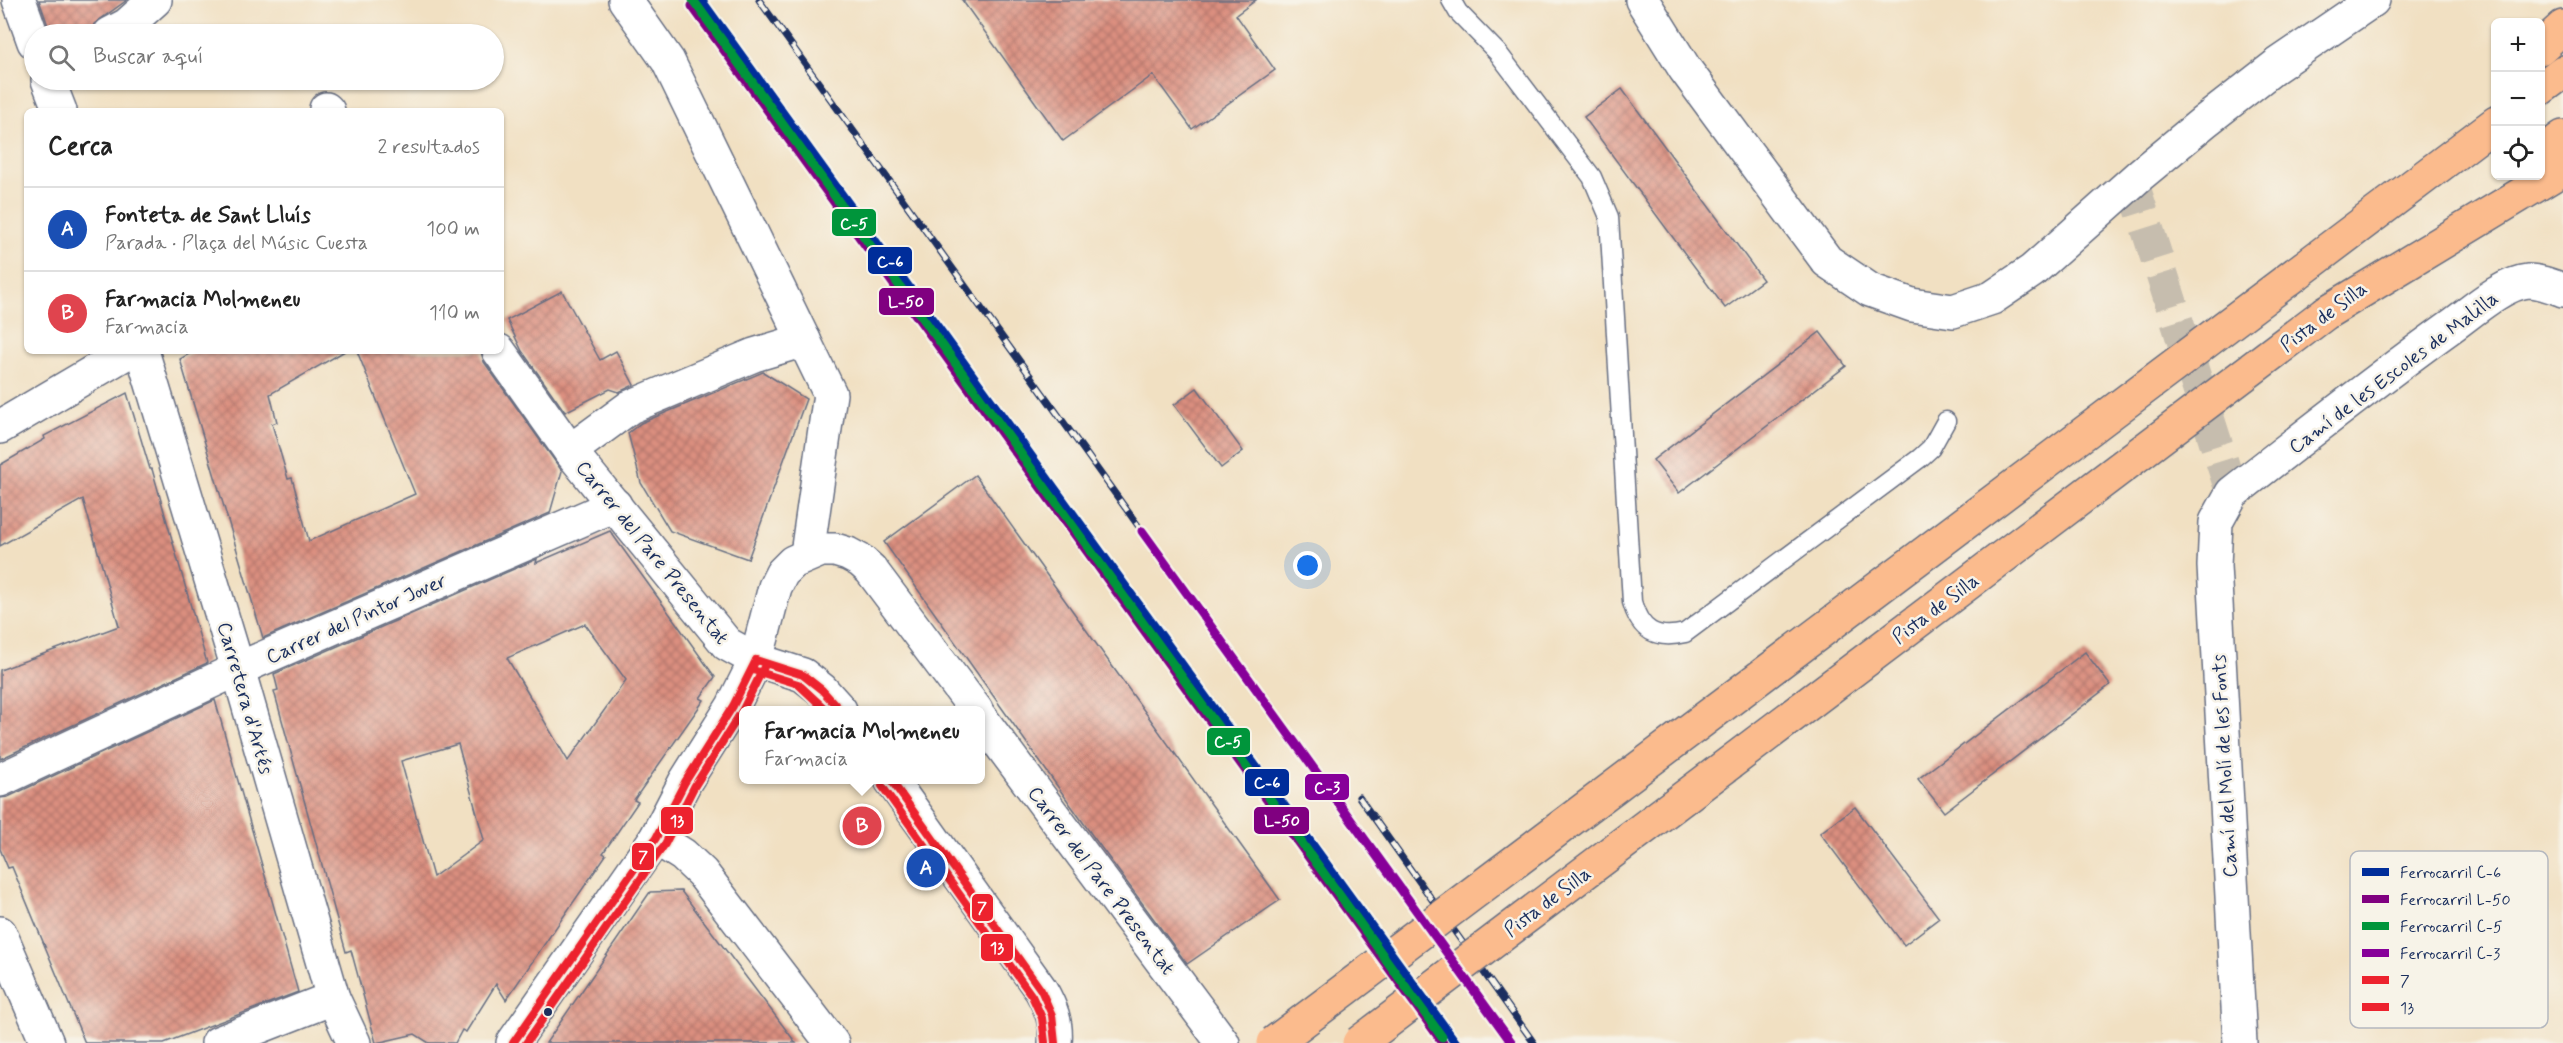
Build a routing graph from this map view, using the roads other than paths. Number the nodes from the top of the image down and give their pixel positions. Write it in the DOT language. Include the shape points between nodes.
graph roads {
  1 [pos="19,0"];
  2 [pos="154,0"];
  3 [pos="625,0"];
  4 [pos="1451,0"];
  5 [pos="1642,0"];
  6 [pos="2373,0"];
  7 [pos="28,24"];
  8 [pos="128,24"];
  9 [pos="2563,27"];
  10 [pos="2545,44"];
  11 [pos="2563,72"];
  12 [pos="2545,86"];
  13 [pos="52,90"];
  14 [pos="2491,102"];
  15 [pos="59,108"];
  16 [pos="2492,126"];
  17 [pos="2563,137"];
  18 [pos="2545,151"];
  19 [pos="2445,161"];
  20 [pos="2563,169"];
  21 [pos="2506,180"];
  22 [pos="2563,291"];
  23 [pos="2328,312"];
  24 [pos="804,340"];
  25 [pos="124,354"];
  26 [pos="143,354"];
  27 [pos="501,354"];
  28 [pos="1946,421"];
  29 [pos="0,427"];
  30 [pos="570,451"];
  31 [pos="2232,493"];
  32 [pos="615,505"];
  33 [pos="807,554"];
  34 [pos="756,660"];
  35 [pos="238,669"];
  36 [pos="836,706"];
  37 [pos="972,706"];
  38 [pos="985,722"];
  39 [pos="0,780"];
  40 [pos="894,784"];
  41 [pos="656,838"];
  42 [pos="0,933"];
  43 [pos="333,998"];
  44 [pos="47,1043"];
  45 [pos="218,1043"];
  46 [pos="354,1043"];
  47 [pos="513,1043"];
  48 [pos="832,1043"];
  49 [pos="1055,1043"];
  50 [pos="1223,1043"];
  51 [pos="1274,1043"];
  52 [pos="1359,1043"];
  53 [pos="2240,1043"];
  1 -- 7 [label="street"];
  2 -- 8 [label="street"];
  3 -- 24 [label="street" via="668,61"];
  4 -- 28 [label="lane" via="1498,53 1592,177 1609,217 1632,602 1644,627 1657,634 1685,633 1920,458 1931,448"];
  5 -- 6 [label="street" via="1685,69 1827,261 1870,290 1912,305 1953,311 1992,298 2031,271 2213,115 2276,66"];
  9 -- 10 [label="highway"];
  11 -- 12 [label="highway"];
  13 -- 15 [label="street"];
  14 -- 19 [label="highway"];
  16 -- 19 [label="highway"];
  17 -- 18 [label="highway"];
  19 -- 51 [label="highway, bridge"];
  20 -- 23 [label="highway"];
  21 -- 23 [label="highway, Pista de Silla"];
  22 -- 31 [label="street, Camí de les Escoles de Malilla" via="2527,281 2507,288 2411,355"];
  23 -- 52 [label="highway, Pista de Silla, bridge"];
  24 -- 30 [label="street, Carrer del Pare Presentat" via="754,355 630,407"];
  24 -- 33 [label="street" via="830,394"];
  25 -- 29 [label="street"];
  26 -- 35 [label="street, Carretera d'Artés"];
  27 -- 30 [label="street, Carrer del Pare Presentat"];
  30 -- 32 [label="street, Carrer del Pare Presentat"];
  31 -- 53 [label="street, Camí del Molí de les Fonts" via="2216,522 2214,566"];
  32 -- 34 [label="street, Carrer del Pare Presentat" via="727,644"];
  32 -- 35 [label="street, Carrer del Pintor Jover"];
  33 -- 34 [label="street" via="782,573 775,587"];
  33 -- 37 [label="street" via="835,550 866,566"];
  34 -- 36 [label="street, Carrer del Pare Presentat" via="803,675"];
  34 -- 41 [label="street"];
  35 -- 39 [label="street, Carrer del Pintor Jover"];
  35 -- 43 [label="street, Carretera d'Artés"];
  38 -- 50 [label="street, Carrer del Pare Presentat"];
  40 -- 49 [label="street" via="1041,990 1051,1007"];
  41 -- 47 [label="street"];
  41 -- 48 [label="street" via="684,855 702,873"];
  42 -- 44 [label="street"];
  43 -- 45 [label="street"];
  43 -- 46 [label="street, Carretera d'Artés"];
}
